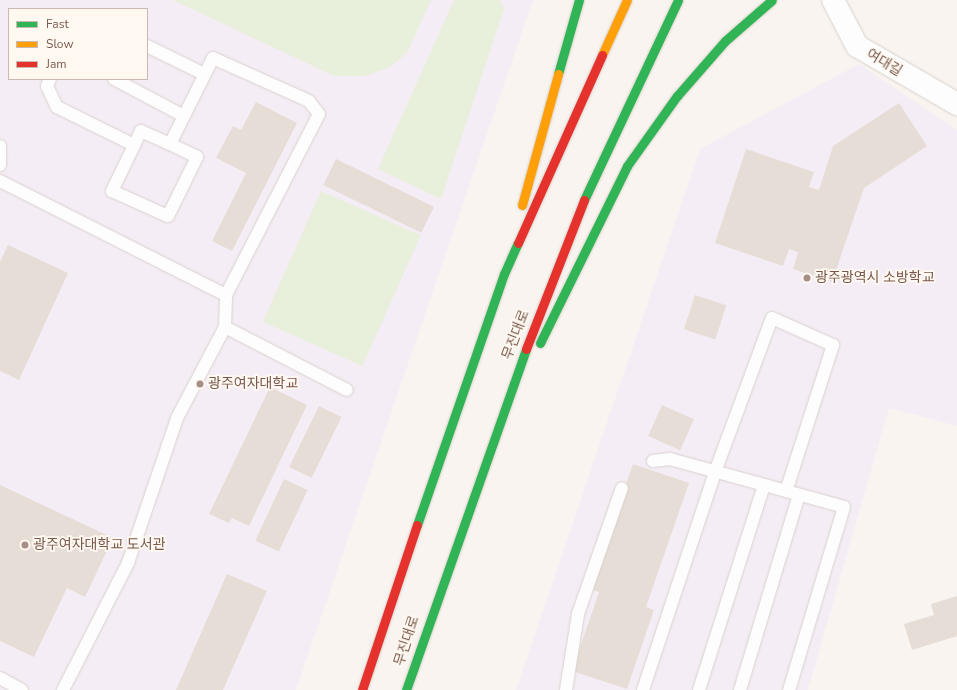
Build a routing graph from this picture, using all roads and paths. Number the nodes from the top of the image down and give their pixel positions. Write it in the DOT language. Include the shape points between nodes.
graph roads {
  1 [pos="579,0"];
  2 [pos="627,0"];
  3 [pos="678,0"];
  4 [pos="772,0"];
  5 [pos="833,0"];
  6 [pos="148,46"];
  7 [pos="204,74"];
  8 [pos="50,80"];
  9 [pos="116,80"];
  10 [pos="957,104"];
  11 [pos="184,116"];
  12 [pos="170,144"];
  13 [pos="0,146"];
  14 [pos="134,146"];
  15 [pos="0,165"];
  16 [pos="0,181"];
  17 [pos="504,274"];
  18 [pos="226,295"];
  19 [pos="225,327"];
  20 [pos="347,390"];
  21 [pos="494,434"];
  22 [pos="653,461"];
  23 [pos="715,472"];
  24 [pos="764,485"];
  25 [pos="622,488"];
  26 [pos="786,491"];
  27 [pos="799,495"];
  28 [pos="0,678"];
  29 [pos="22,690"];
  30 [pos="63,690"];
  31 [pos="362,690"];
  32 [pos="406,690"];
  33 [pos="566,690"];
  34 [pos="643,690"];
  35 [pos="698,690"];
  36 [pos="740,690"];
  37 [pos="789,690"];
  1 -- 17 [label="highway"];
  2 -- 17 [label="highway, 무진대로"];
  3 -- 21 [label="highway, 무진대로" via="572,226"];
  4 -- 21 [label="highway" via="725,41 676,96 627,166 579,269"];
  5 -- 10 [label="street, 여대길" via="857,46"];
  6 -- 7 [label="lane"];
  7 -- 11 [label="lane"];
  7 -- 18 [label="lane" via="213,58 309,101 319,114"];
  8 -- 14 [label="lane" via="47,86 57,107"];
  9 -- 11 [label="lane"];
  11 -- 12 [label="lane"];
  12 -- 14 [label="lane" via="141,131"];
  12 -- 14 [label="lane" via="197,157 168,216 112,190"];
  13 -- 15 [label="lane"];
  16 -- 18 [label="lane"];
  17 -- 31 [label="highway, 무진대로" via="442,448"];
  18 -- 19 [label="lane"];
  19 -- 20 [label="lane"];
  19 -- 30 [label="lane" via="177,418 128,563"];
  21 -- 32 [label="highway, 무진대로"];
  22 -- 23 [label="lane" via="670,459"];
  23 -- 24 [label="lane"];
  23 -- 26 [label="lane" via="772,318 833,345"];
  23 -- 34 [label="lane"];
  24 -- 26 [label="lane"];
  24 -- 35 [label="lane"];
  25 -- 33 [label="lane" via="578,614"];
  26 -- 27 [label="lane"];
  27 -- 36 [label="lane"];
  27 -- 37 [label="lane" via="844,507"];
  28 -- 29 [label="lane"];
}
